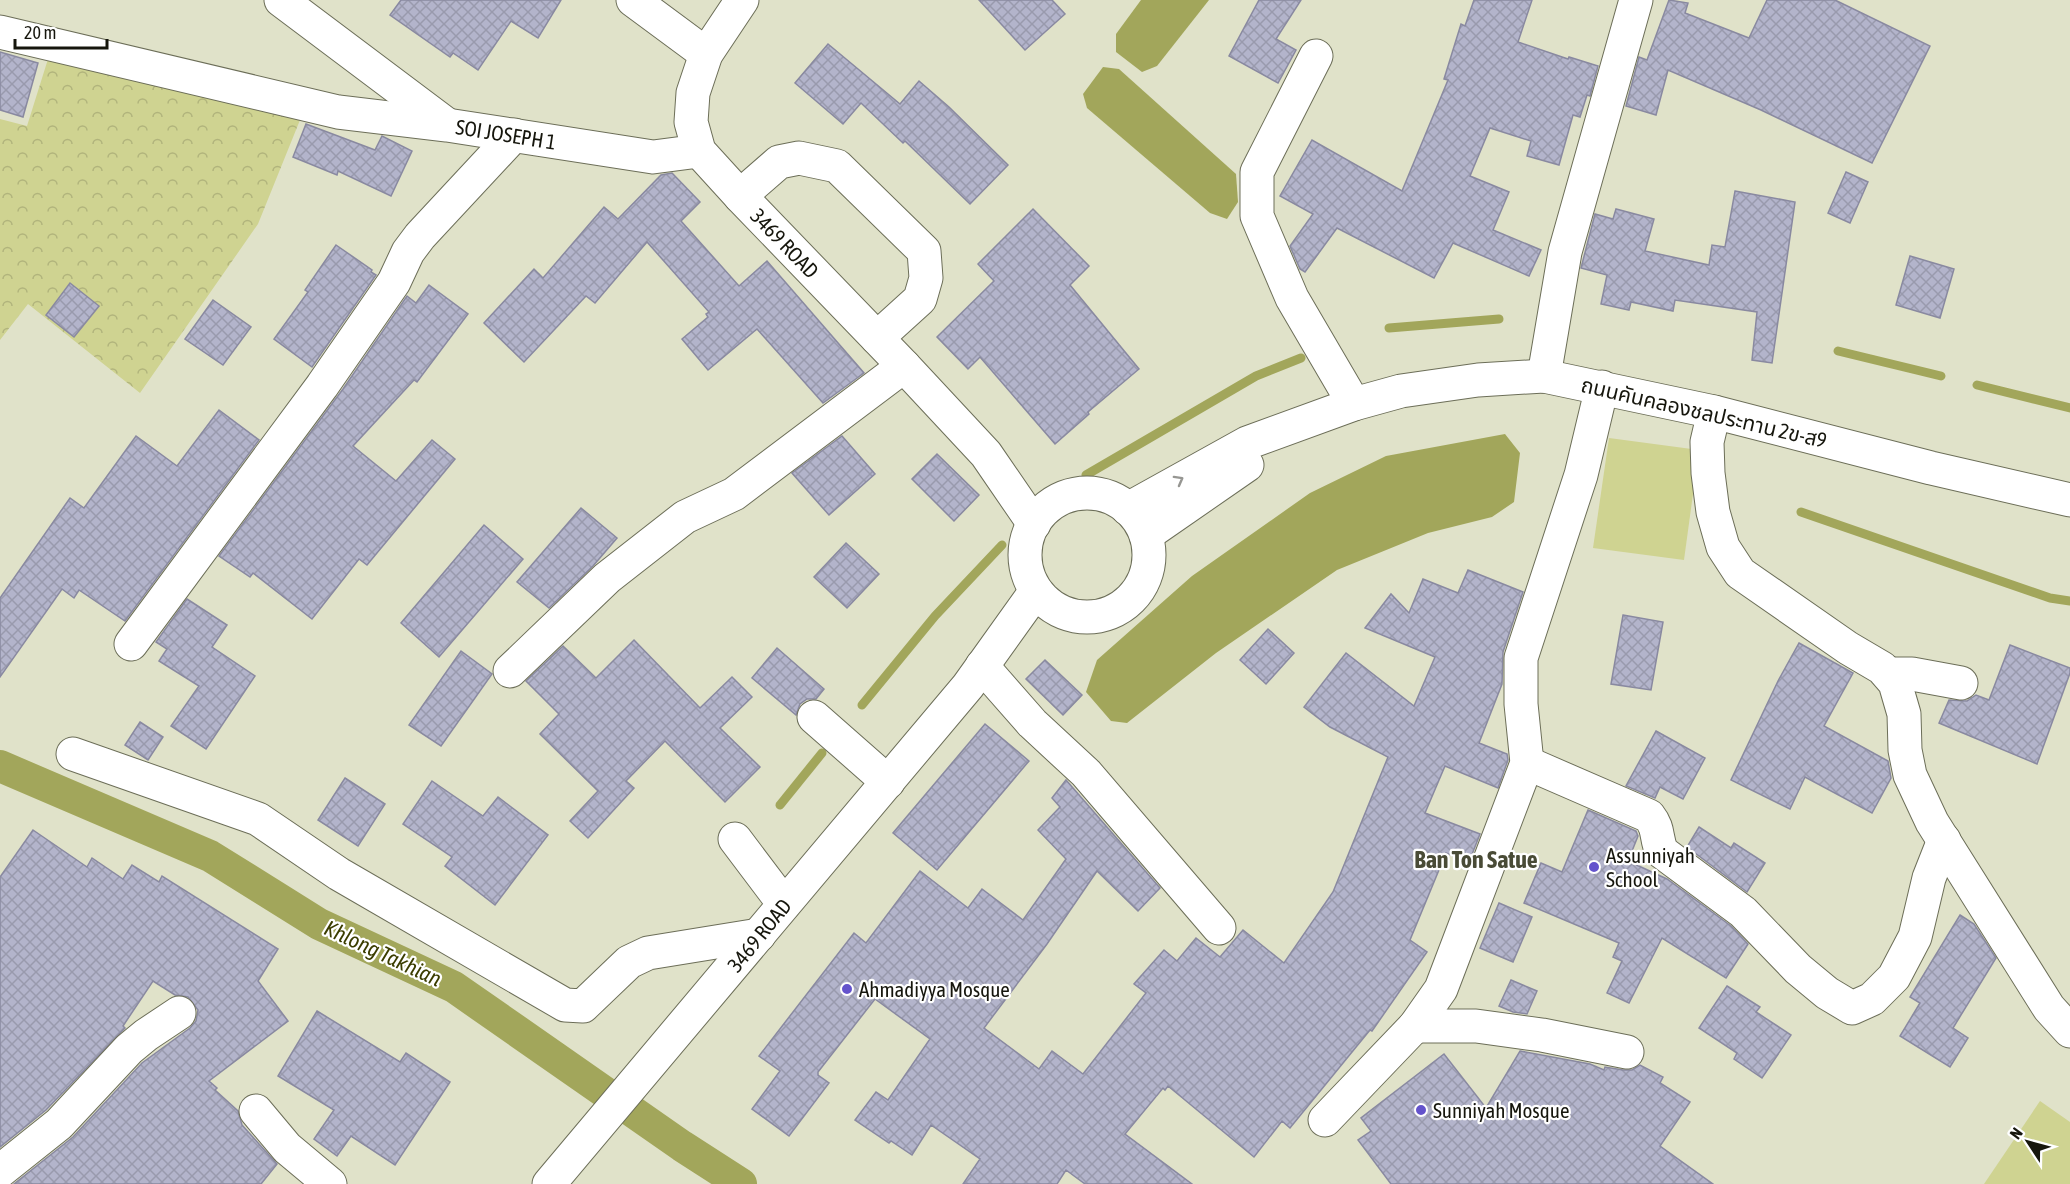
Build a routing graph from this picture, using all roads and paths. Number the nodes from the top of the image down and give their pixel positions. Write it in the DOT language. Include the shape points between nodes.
graph roads {
  1 [pos="281,0"];
  2 [pos="633,0"];
  3 [pos="742,0"];
  4 [pos="1636,0"];
  5 [pos="0,32"];
  6 [pos="706,54"];
  7 [pos="1316,56"];
  8 [pos="447,125"];
  9 [pos="514,135"];
  10 [pos="699,151"];
  11 [pos="740,196"];
  12 [pos="877,338"];
  13 [pos="904,366"];
  14 [pos="1544,376"];
  15 [pos="1602,387"];
  16 [pos="1345,407"];
  17 [pos="1714,411"];
  18 [pos="2070,500"];
  19 [pos="1043,514"];
  20 [pos="1137,522"];
  21 [pos="1044,599"];
  22 [pos="131,644"];
  23 [pos="510,671"];
  24 [pos="979,673"];
  25 [pos="1888,674"];
  26 [pos="1961,683"];
  27 [pos="814,717"];
  28 [pos="73,754"];
  29 [pos="1527,763"];
  30 [pos="888,782"];
  31 [pos="735,839"];
  32 [pos="1944,840"];
  33 [pos="784,904"];
  34 [pos="1219,928"];
  35 [pos="759,935"];
  36 [pos="179,1013"];
  37 [pos="1415,1026"];
  38 [pos="2070,1031"];
  39 [pos="1627,1052"];
  40 [pos="256,1111"];
  41 [pos="1324,1120"];
  42 [pos="0,1171"];
  43 [pos="330,1184"];
  44 [pos="549,1184"];
  1 -- 8 [label="street, SOI JOSEPH 1"];
  2 -- 6 [label="street"];
  3 -- 6 [label="street, 3469 ROAD"];
  4 -- 14 [label="street" via="1565,252"];
  5 -- 8 [label="street" via="338,112"];
  6 -- 10 [label="street, 3469 ROAD" via="693,93 691,122"];
  7 -- 16 [label="street" via="1257,172 1257,216"];
  8 -- 9 [label="street, SOI JOSEPH 1"];
  9 -- 10 [label="street, SOI JOSEPH 1" via="653,157"];
  9 -- 22 [label="street" via="420,236 394,282 322,386"];
  10 -- 11 [label="street, 3469 ROAD"];
  11 -- 12 [label="street, 3469 ROAD"];
  11 -- 12 [label="street" via="779,162 799,158 837,166 924,251 927,278 920,299"];
  12 -- 13 [label="street, 3469 ROAD"];
  13 -- 19 [label="street, 3469 ROAD"];
  13 -- 23 [label="street" via="734,495 676,524 607,578"];
  14 -- 15 [label="street, ถนนคันคลองชลประทาน 2ข-ส9"];
  14 -- 16 [label="street, ถนนคันคลองชลประทาน 2ข-ส9" via="1401,391"];
  15 -- 17 [label="street, ถนนคันคลองชลประทาน 2ข-ส9"];
  15 -- 29 [label="street" via="1581,475 1521,658"];
  16 -- 20 [label="street, ถนนคันคลองชลประทาน 2ข-ส9" via="1247,443"];
  17 -- 18 [label="street, ถนนคันคลองชลประทาน 2ข-ส9"];
  17 -- 25 [label="street" via="1707,441 1713,512 1723,547 1734,564 1740,573"];
  19 -- 20 [label="street" via="1067,496 1091,494 1114,500"];
  19 -- 21 [label="street" via="1026,543 1025,559 1028,575"];
  20 -- 21 [label="street" via="1149,551 1147,567 1142,583 1121,607 1106,614 1074,616"];
  21 -- 24 [label="street, 3469 ROAD"];
  24 -- 30 [label="street, 3469 ROAD"];
  24 -- 34 [label="street" via="1086,773"];
  25 -- 26 [label="street"];
  25 -- 32 [label="street" via="1896,683 1904,714 1910,776"];
  27 -- 30 [label="street"];
  28 -- 35 [label="street" via="258,819 339,874 565,1005 583,1006 629,962 648,953"];
  29 -- 32 [label="street" via="1649,816 1657,827 1662,852 1743,912 1798,969 1852,1008 1872,999 1894,977 1915,937 1929,878"];
  29 -- 37 [label="street" via="1441,989"];
  30 -- 33 [label="street, 3469 ROAD"];
  31 -- 33 [label="street"];
  32 -- 38 [label="street" via="2049,1008"];
  33 -- 35 [label="street, 3469 ROAD"];
  35 -- 44 [label="street, 3469 ROAD"];
  36 -- 42 [label="street" via="129,1049 59,1124"];
  37 -- 39 [label="street" via="1476,1026"];
  37 -- 41 [label="street"];
  40 -- 43 [label="street" via="287,1148"];
}
